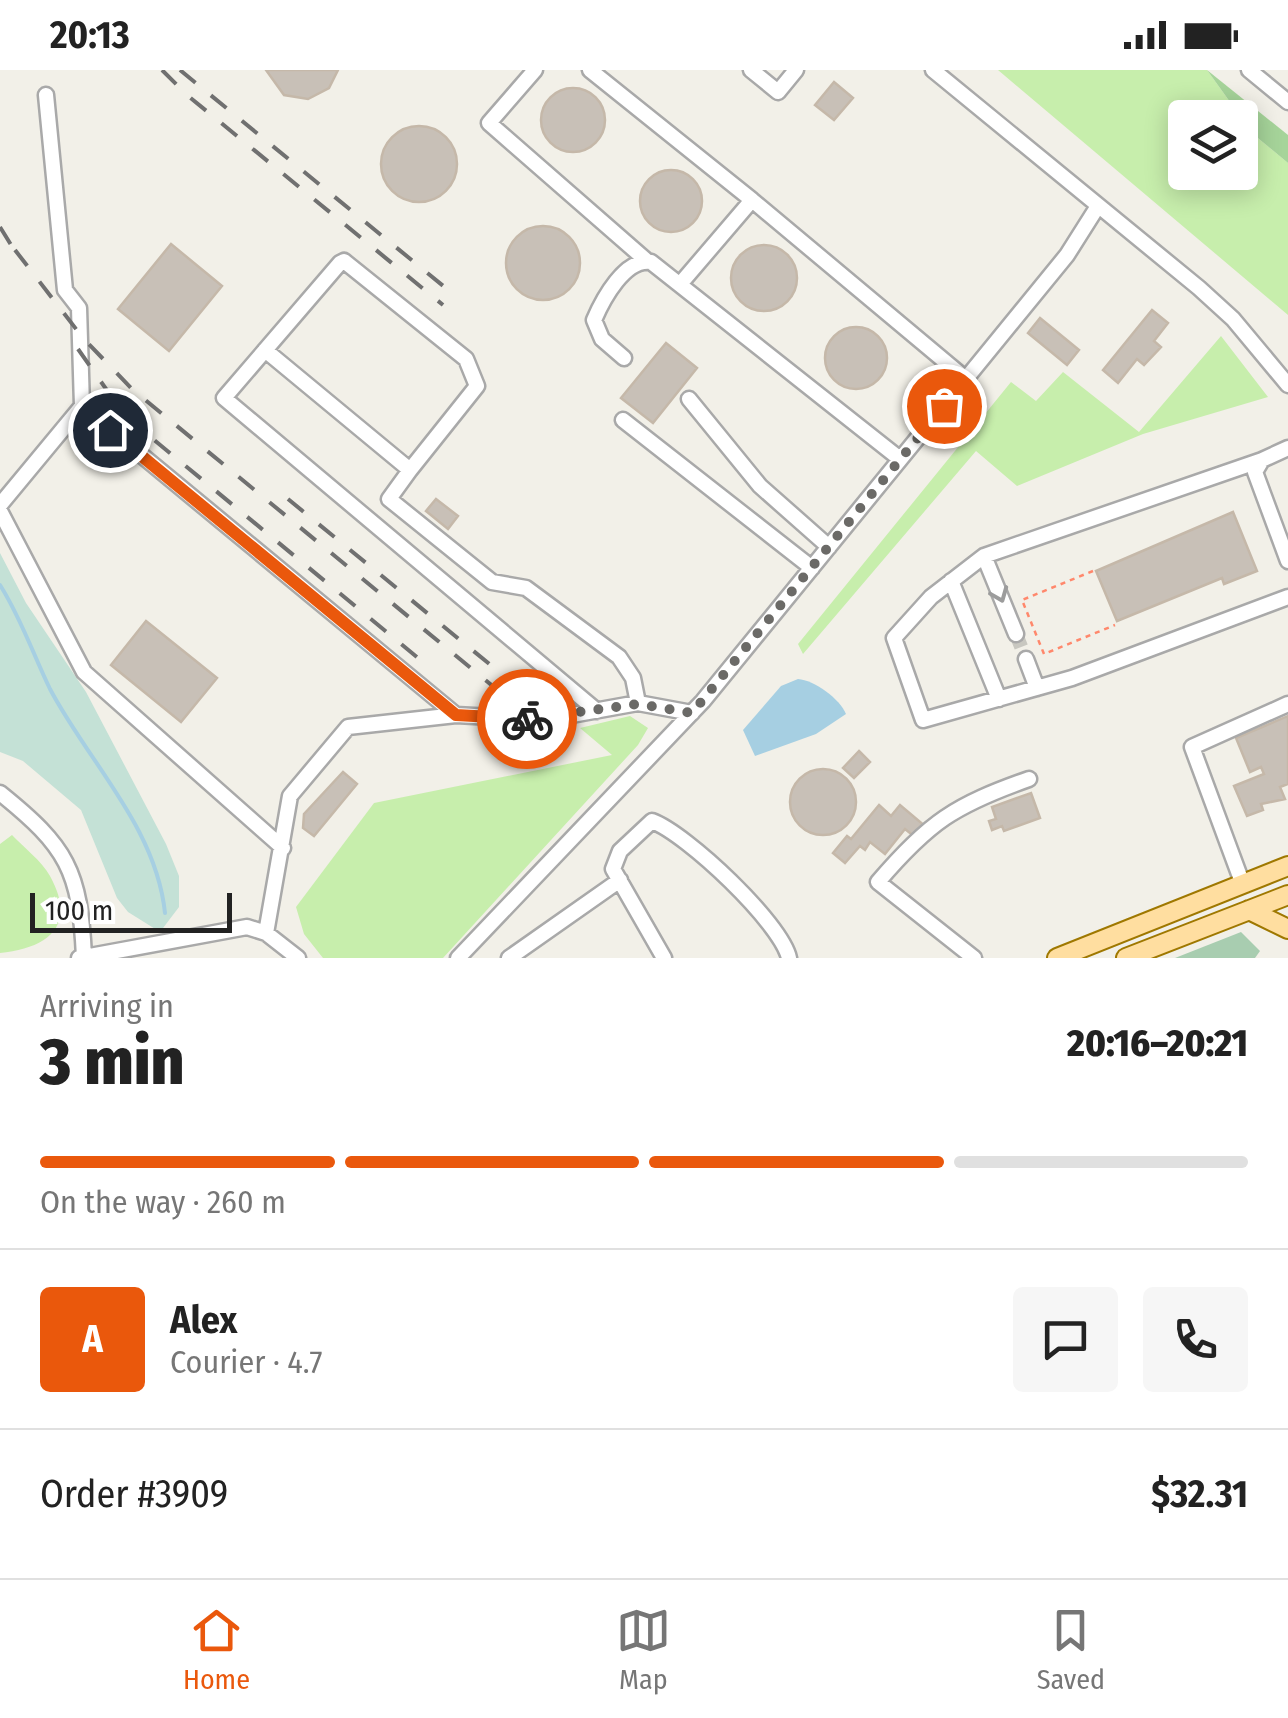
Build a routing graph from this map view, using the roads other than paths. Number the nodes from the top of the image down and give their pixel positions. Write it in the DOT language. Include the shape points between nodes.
graph roads {
  1 [pos="535,70"];
  2 [pos="590,70"];
  3 [pos="751,70"];
  4 [pos="796,70"];
  5 [pos="933,70"];
  6 [pos="1249,70"];
  7 [pos="46,95"];
  8 [pos="1288,102"];
  9 [pos="752,200"];
  10 [pos="1098,206"];
  11 [pos="647,261"];
  12 [pos="682,284"];
  13 [pos="265,350"];
  14 [pos="624,358"];
  15 [pos="966,379"];
  16 [pos="1288,384"];
  17 [pos="689,399"];
  18 [pos="82,406"];
  19 [pos="623,420"];
  20 [pos="1288,448"];
  21 [pos="900,459"];
  22 [pos="1262,460"];
  23 [pos="410,470"];
  24 [pos="0,508"];
  25 [pos="829,546"];
  26 [pos="984,556"];
  27 [pos="1288,561"];
  28 [pos="812,568"];
  29 [pos="952,581"];
  30 [pos="1288,597"];
  31 [pos="1016,634"];
  32 [pos="1026,659"];
  33 [pos="1038,688"];
  34 [pos="1000,699"];
  35 [pos="638,704"];
  36 [pos="1288,704"];
  37 [pos="598,710"];
  38 [pos="692,713"];
  39 [pos="456,715"];
  40 [pos="1029,778"];
  41 [pos="0,793"];
  42 [pos="283,848"];
  43 [pos="1288,866"];
  44 [pos="620,880"];
  45 [pos="1242,882"];
  46 [pos="1288,894"];
  47 [pos="1249,910"];
  48 [pos="1288,929"];
  49 [pos="266,933"];
  50 [pos="82,958"];
  51 [pos="298,958"];
  52 [pos="458,958"];
  53 [pos="508,958"];
  54 [pos="664,958"];
  55 [pos="789,958"];
  56 [pos="974,958"];
  57 [pos="1057,958"];
  58 [pos="1126,958"];
  1 -- 11 [label="street" via="490,123"];
  2 -- 9 [label="street"];
  3 -- 4 [label="street" via="778,92"];
  5 -- 10 [label="street"];
  6 -- 8 [label="street"];
  7 -- 18 [label="street" via="65,290 79,308"];
  9 -- 12 [label="street"];
  9 -- 15 [label="street"];
  10 -- 15 [label="street" via="1067,255"];
  10 -- 16 [label="street" via="1233,320"];
  11 -- 12 [label="street"];
  11 -- 14 [label="street" via="629,268 594,320 602,339"];
  12 -- 21 [label="street"];
  13 -- 23 [label="street"];
  13 -- 23 [label="street" via="344,261 452,346 472,366 477,386"];
  13 -- 37 [label="street" via="224,398"];
  15 -- 21 [label="street"];
  17 -- 25 [label="street" via="760,486"];
  18 -- 24 [label="street"];
  18 -- 39 [label="street"];
  19 -- 28 [label="street"];
  20 -- 22 [label="street"];
  21 -- 25 [label="street"];
  22 -- 26 [label="street"];
  22 -- 27 [label="street" via="1255,472"];
  23 -- 35 [label="street" via="389,499 492,582 526,588 619,657"];
  24 -- 42 [label="street" via="84,672"];
  25 -- 28 [label="street"];
  26 -- 29 [label="street"];
  26 -- 31 [label="street, one-way"];
  28 -- 38 [label="street"];
  29 -- 34 [label="street"];
  29 -- 34 [label="street" via="894,638 924,720"];
  30 -- 33 [label="street"];
  32 -- 33 [label="street"];
  33 -- 34 [label="street"];
  35 -- 37 [label="street"];
  35 -- 38 [label="street"];
  36 -- 45 [label="street" via="1192,746"];
  37 -- 39 [label="street" via="544,720"];
  38 -- 52 [label="street"];
  39 -- 42 [label="street" via="348,727 290,796"];
  40 -- 56 [label="street" via="967,800 939,818 878,882"];
  41 -- 50 [label="street" via="60,849 74,878"];
  42 -- 49 [label="street"];
  43 -- 45 [label="main road"];
  44 -- 53 [label="street"];
  44 -- 54 [label="street"];
  44 -- 55 [label="street" via="613,869 620,850 652,821 670,828 718,867"];
  45 -- 57 [label="main road"];
  46 -- 47 [label="main road"];
  47 -- 48 [label="main road"];
  47 -- 58 [label="main road"];
  49 -- 50 [label="street" via="246,927"];
  49 -- 51 [label="street"];
}
